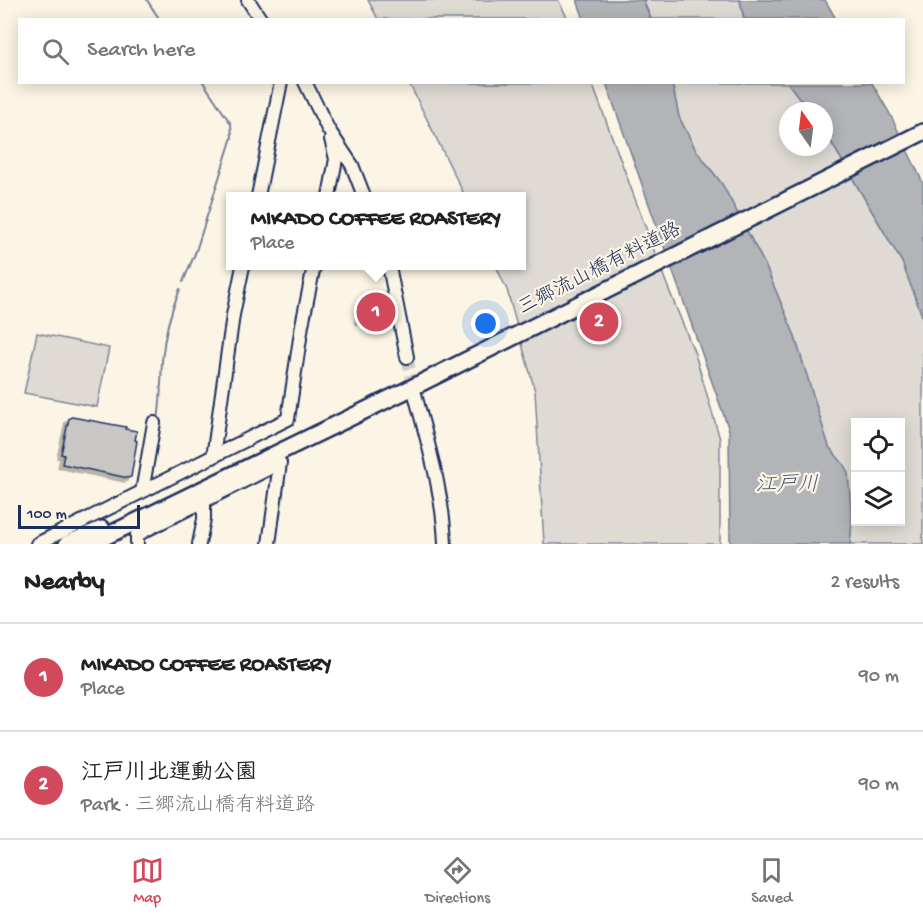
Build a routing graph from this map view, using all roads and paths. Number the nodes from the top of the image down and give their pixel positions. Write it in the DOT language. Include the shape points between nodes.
graph roads {
  1 [pos="248,0"];
  2 [pos="260,18"];
  3 [pos="281,84"];
  4 [pos="306,84"];
  5 [pos="328,129"];
  6 [pos="923,132"];
  7 [pos="259,192"];
  8 [pos="330,192"];
  9 [pos="362,192"];
  10 [pos="242,270"];
  11 [pos="313,270"];
  12 [pos="390,270"];
  13 [pos="407,357"];
  14 [pos="409,393"];
  15 [pos="154,423"];
  16 [pos="213,457"];
  17 [pos="142,492"];
  18 [pos="204,501"];
  19 [pos="134,522"];
  20 [pos="37,544"];
  21 [pos="67,544"];
  22 [pos="90,544"];
  23 [pos="137,544"];
  24 [pos="199,544"];
  25 [pos="269,544"];
  26 [pos="445,544"];
  1 -- 2 [label="street"];
  3 -- 7 [label="street"];
  4 -- 5 [label="street"];
  5 -- 8 [label="street" via="336,159"];
  5 -- 9 [label="street" via="352,165"];
  6 -- 14 [label="main road, 三郷流山橋有料道路" via="455,366"];
  10 -- 16 [label="street"];
  11 -- 16 [label="street" via="288,419"];
  12 -- 13 [label="street"];
  14 -- 19 [label="main road, 三郷流山橋有料道路"];
  14 -- 26 [label="street" via="437,476"];
  15 -- 17 [label="street"];
  16 -- 17 [label="street"];
  17 -- 20 [label="street"];
  18 -- 23 [label="street" via="137,535"];
  18 -- 24 [label="street"];
  18 -- 25 [label="street" via="280,463"];
  19 -- 21 [label="main road, 三郷流山橋有料道路" via="95,530"];
  19 -- 22 [label="main road, 三郷流山橋有料道路"];
}
